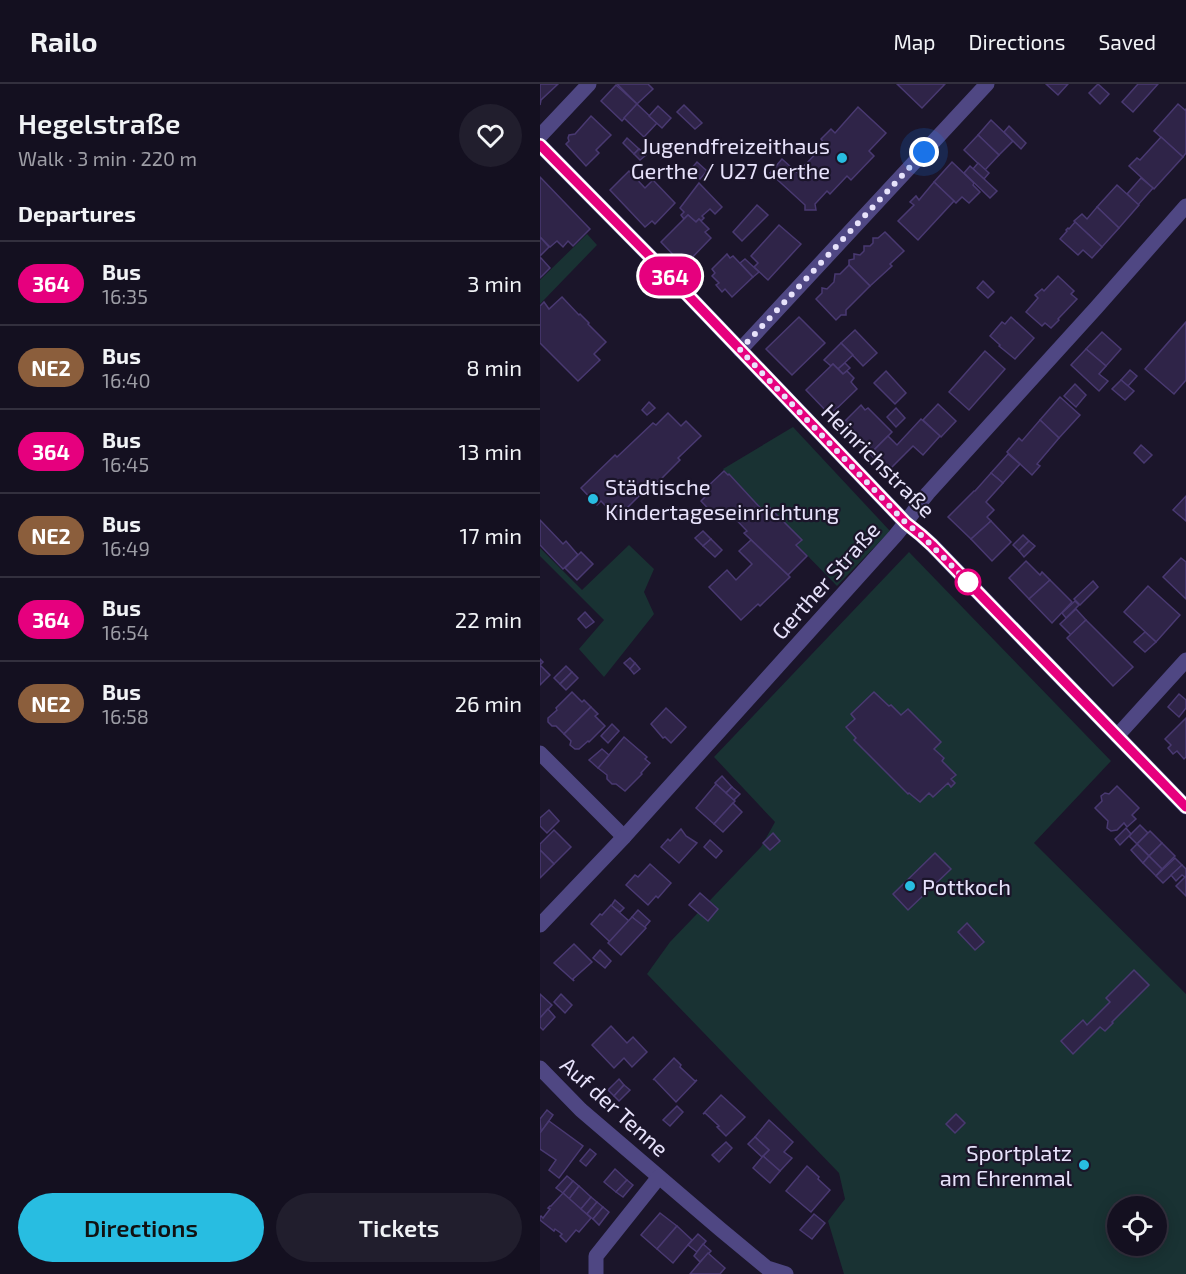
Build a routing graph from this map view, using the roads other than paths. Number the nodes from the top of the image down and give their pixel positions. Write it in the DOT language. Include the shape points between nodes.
graph roads {
  1 [pos="589,84"];
  2 [pos="987,84"];
  3 [pos="540,136"];
  4 [pos="540,145"];
  5 [pos="1186,206"];
  6 [pos="740,350"];
  7 [pos="906,523"];
  8 [pos="1186,660"];
  9 [pos="1117,736"];
  10 [pos="540,753"];
  11 [pos="1186,807"];
  12 [pos="624,837"];
  13 [pos="540,926"];
  14 [pos="540,1068"];
  15 [pos="660,1177"];
  16 [pos="596,1274"];
  17 [pos="786,1274"];
  1 -- 3 [label="street"];
  2 -- 6 [label="street"];
  4 -- 6 [label="street, Heinrichstraße"];
  5 -- 7 [label="street, Gerther Straße" via="914,509"];
  6 -- 7 [label="street, Heinrichstraße"];
  7 -- 9 [label="street, Heinrichstraße"];
  7 -- 12 [label="street, Gerther Straße"];
  8 -- 9 [label="street"];
  9 -- 11 [label="street, Heinrichstraße"];
  10 -- 12 [label="street"];
  12 -- 13 [label="street, Gerther Straße"];
  14 -- 15 [label="street, Auf der Tenne" via="581,1110"];
  15 -- 16 [label="street, Auf der Tenne" via="597,1256"];
  15 -- 17 [label="street, Auf der Tenne" via="767,1268"];
}
